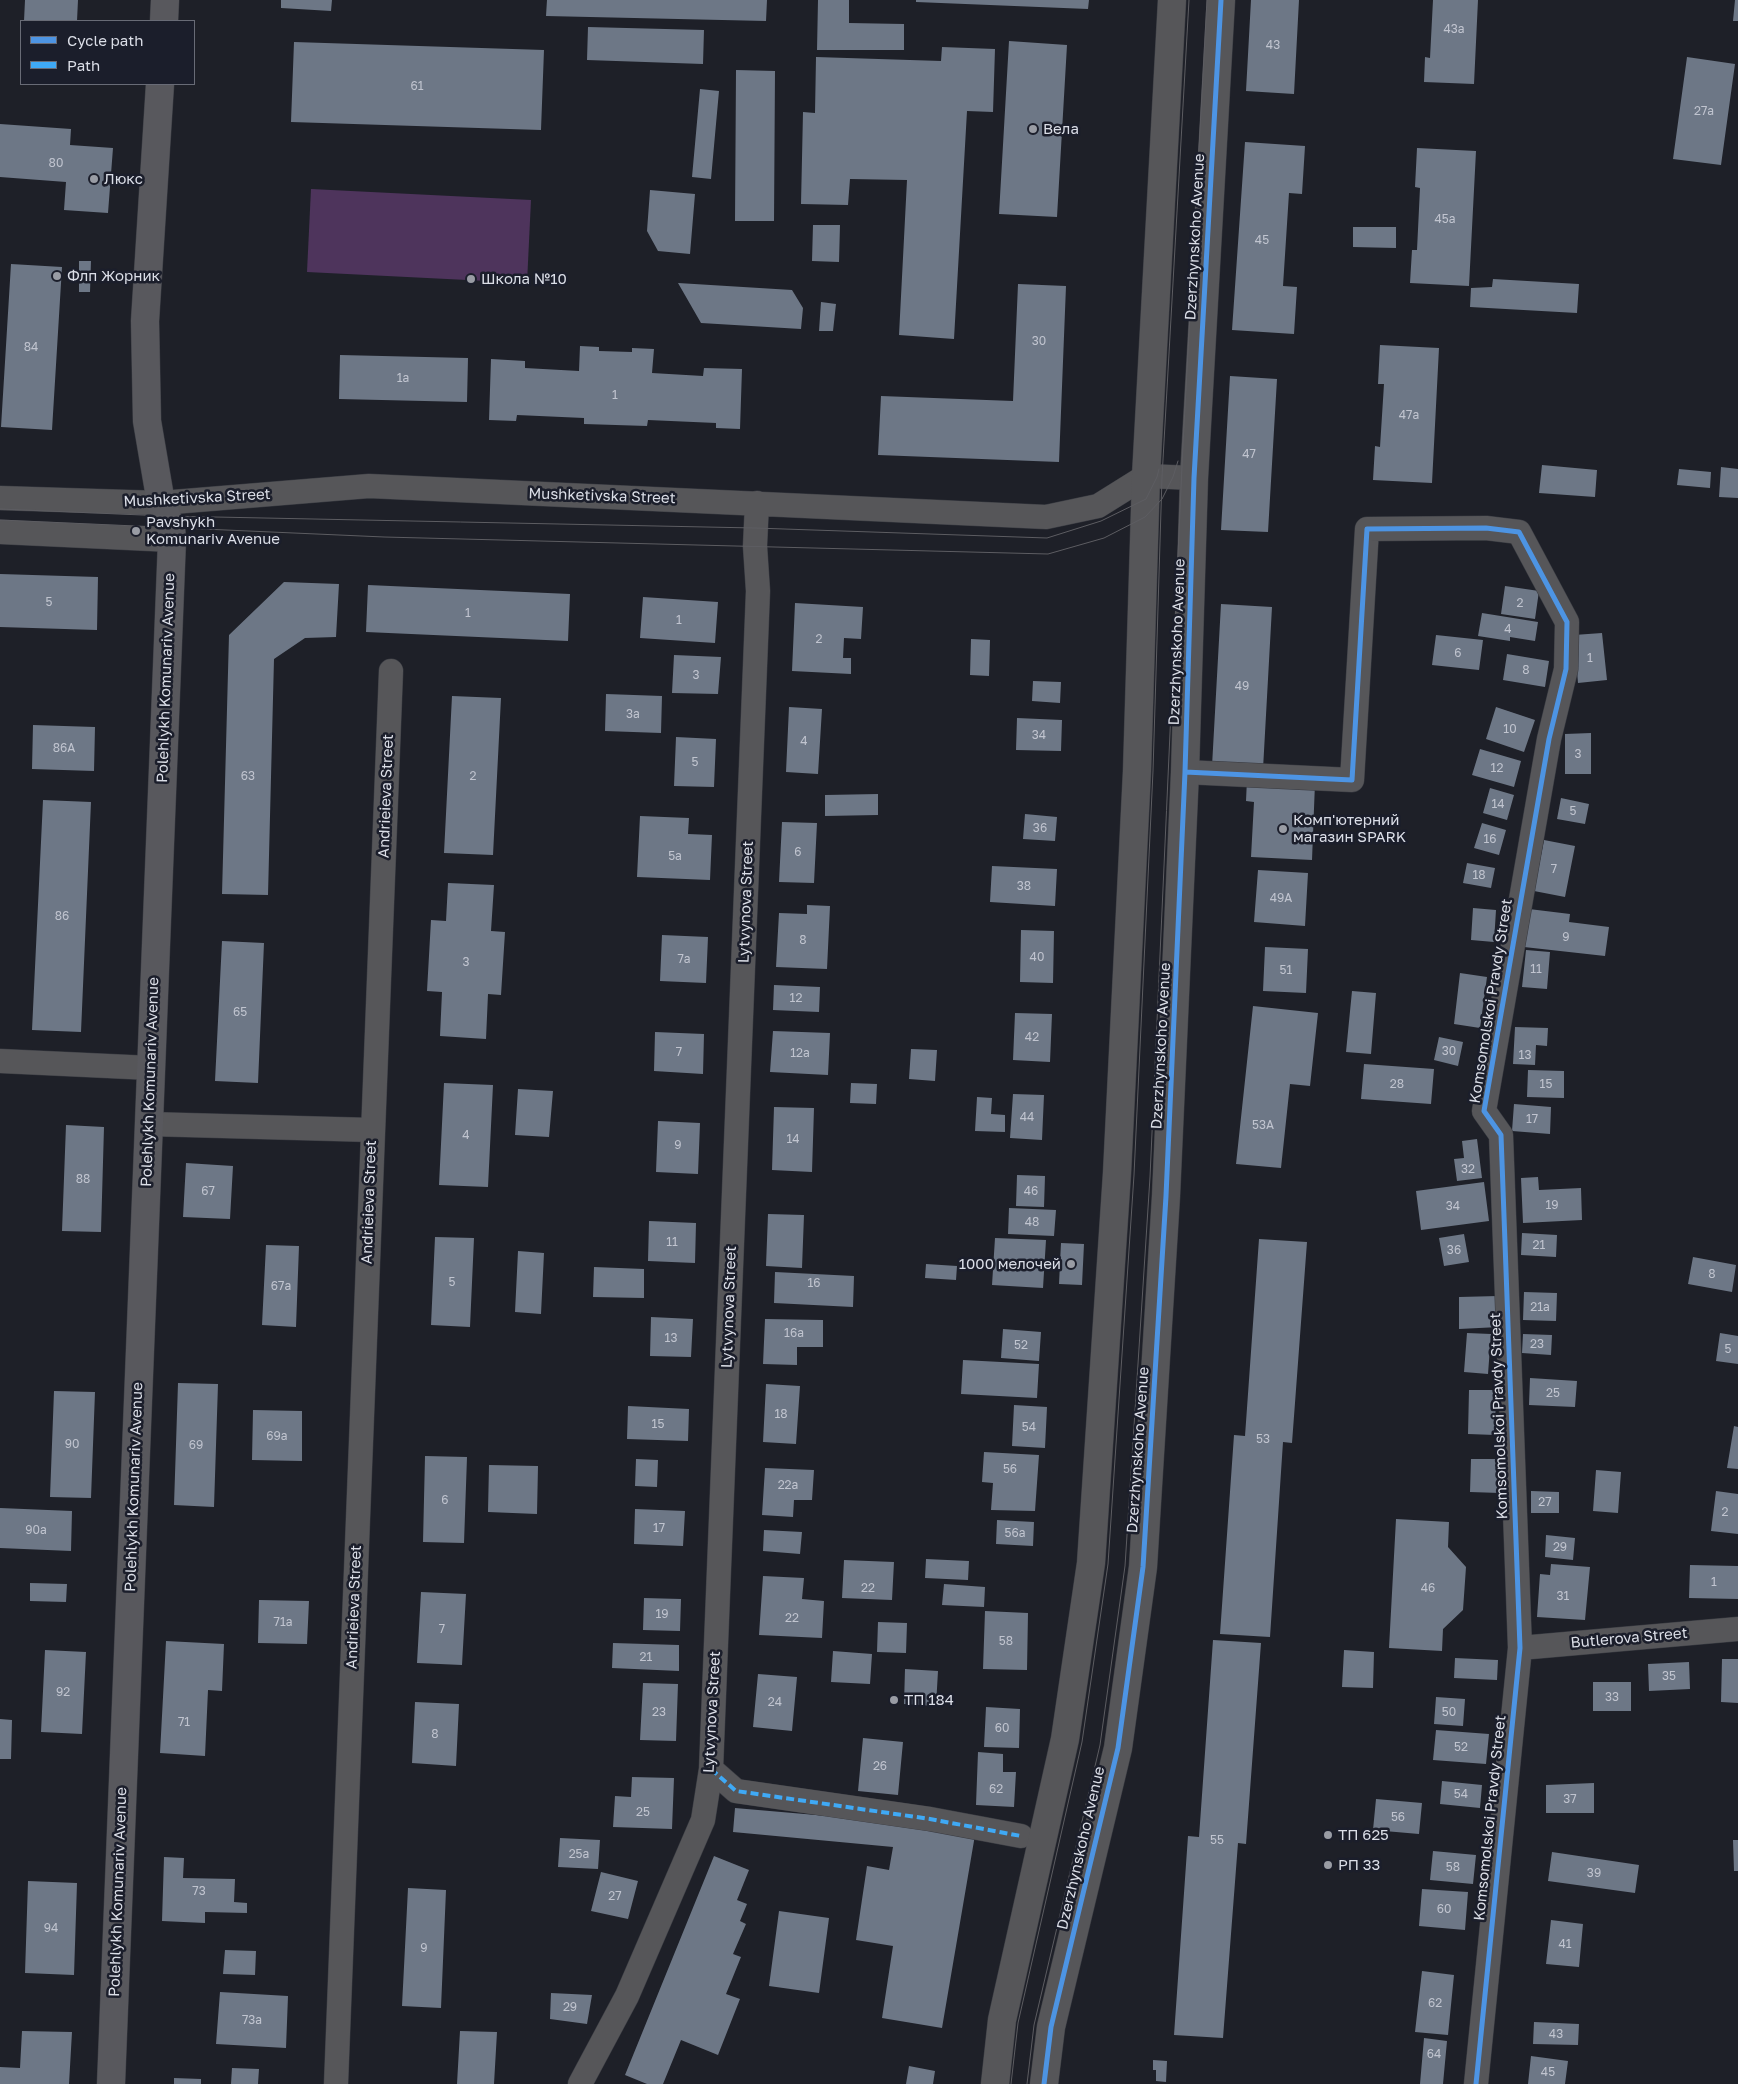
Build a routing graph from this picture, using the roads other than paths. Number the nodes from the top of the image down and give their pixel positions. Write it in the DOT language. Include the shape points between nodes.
graph roads {
  1 [pos="165,0"];
  2 [pos="1172,0"];
  3 [pos="1221,0"];
  4 [pos="164,20"];
  5 [pos="160,85"];
  6 [pos="1146,476"];
  7 [pos="1194,478"];
  8 [pos="0,498"];
  9 [pos="161,503"];
  10 [pos="757,503"];
  11 [pos="0,532"];
  12 [pos="172,540"];
  13 [pos="391,671"];
  14 [pos="1185,772"];
  15 [pos="0,1061"];
  16 [pos="151,1068"];
  17 [pos="148,1124"];
  18 [pos="372,1130"];
  19 [pos="1738,1629"];
  20 [pos="1520,1648"];
  21 [pos="711,1769"];
  22 [pos="1021,1836"];
  23 [pos="111,2084"];
  24 [pos="336,2084"];
  25 [pos="580,2084"];
  26 [pos="995,2084"];
  27 [pos="1044,2084"];
  28 [pos="1476,2084"];
  1 -- 4 [label="main road"];
  2 -- 6 [label="street"];
  3 -- 7 [label="street, Dzerzhynskoho Avenue"];
  5 -- 9 [label="main road, Polehlykh Komunariv Avenue" via="145,321 147,421"];
  6 -- 7 [label="street"];
  6 -- 10 [label="street, Mushketivska Street" via="1098,506 1046,517"];
  6 -- 26 [label="street" via="1137,771 1118,1164 1091,1563 1065,1739 1002,2020"];
  7 -- 14 [label="street, Dzerzhynskoho Avenue"];
  8 -- 9 [label="street, Mushketivska Street"];
  9 -- 10 [label="street, Mushketivska Street" via="368,486"];
  9 -- 12 [label="main road, Polehlykh Komunariv Avenue"];
  10 -- 21 [label="street, Lytvynova Street" via="758,591"];
  11 -- 12 [label="street"];
  12 -- 16 [label="main road, Polehlykh Komunariv Avenue"];
  13 -- 18 [label="street, Andrieieva Street"];
  14 -- 20 [label="street, Komsomolskoi Pravdy Street" via="1352,780 1367,528 1486,528 1519,532 1567,622 1566,669 1549,739 1484,1111 1501,1135"];
  14 -- 27 [label="street, Dzerzhynskoho Avenue" via="1166,1196 1142,1567 1118,1748 1051,2028"];
  15 -- 16 [label="street"];
  16 -- 17 [label="main road, Polehlykh Komunariv Avenue"];
  17 -- 18 [label="street, Andrieieva Street"];
  17 -- 23 [label="main road, Polehlykh Komunariv Avenue"];
  18 -- 24 [label="street, Andrieieva Street"];
  19 -- 20 [label="street, Butlerova Street"];
  20 -- 28 [label="street, Komsomolskoi Pravdy Street"];
  21 -- 22 [label="street" via="736,1791 930,1819"];
  21 -- 25 [label="street, Lytvynova Street" via="703,1820 627,1996"];
}
